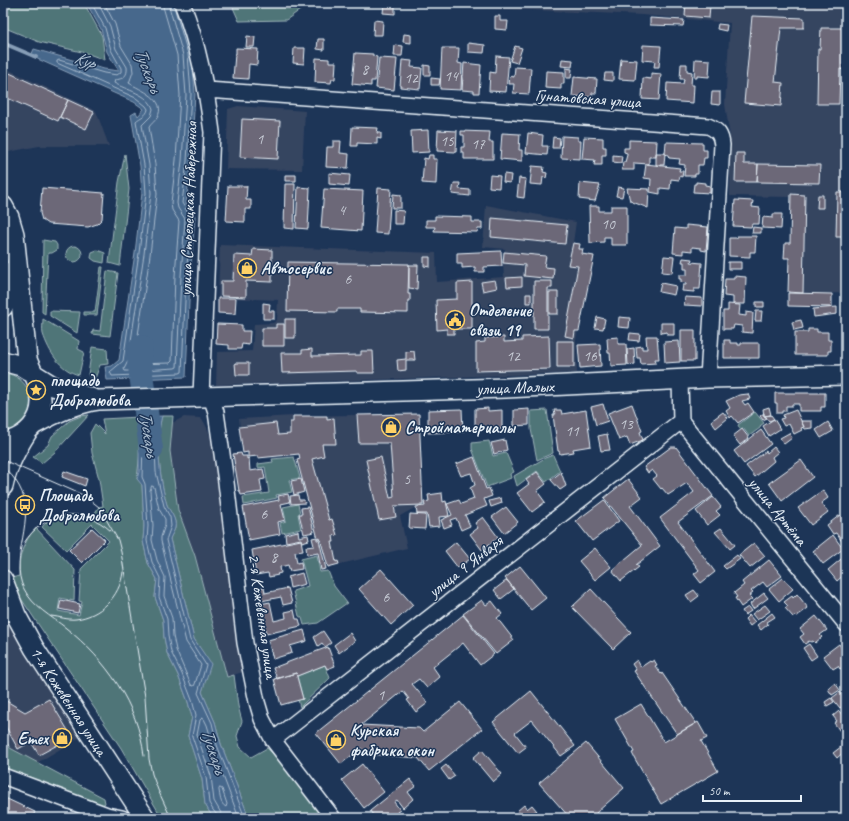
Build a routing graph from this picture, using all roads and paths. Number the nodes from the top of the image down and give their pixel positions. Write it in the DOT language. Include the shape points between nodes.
graph roads {
  1 [pos="182,3"];
  2 [pos="207,90"];
  3 [pos="3,206"];
  4 [pos="15,241"];
  5 [pos="3,307"];
  6 [pos="3,361"];
  7 [pos="32,373"];
  8 [pos="846,375"];
  9 [pos="708,378"];
  10 [pos="680,380"];
  11 [pos="198,397"];
  12 [pos="98,400"];
  13 [pos="681,421"];
  14 [pos="31,428"];
  15 [pos="3,442"];
  16 [pos="3,486"];
  17 [pos="3,580"];
  18 [pos="846,624"];
  19 [pos="273,740"];
  20 [pos="3,776"];
  21 [pos="122,818"];
  22 [pos="145,818"];
  23 [pos="333,818"];
  1 -- 2 [label="street, улица Стрелецкая Набережная" via="201,60"];
  2 -- 9 [label="street, Гунатовская улица" via="708,126 716,130 721,136 722,145"];
  2 -- 11 [label="street, улица Стрелецкая Набережная" via="212,132"];
  3 -- 4 [label="main road" via="12,226"];
  4 -- 5 [label="main road" via="10,288"];
  4 -- 7 [label="main road" via="27,359"];
  6 -- 7 [label="main road" via="21,366"];
  7 -- 12 [label="main road" via="53,386"];
  7 -- 14 [label="main road" via="40,389 41,399 38,418"];
  8 -- 9 [label="main road, улица Малых"];
  9 -- 10 [label="main road, улица Малых"];
  10 -- 11 [label="main road, улица Малых"];
  10 -- 13 [label="street"];
  11 -- 12 [label="main road, улица Малых"];
  11 -- 19 [label="street, 2-я Кожевенная улица" via="216,412 245,643 262,719"];
  12 -- 14 [label="main road" via="60,411"];
  13 -- 18 [label="street, улица Артёма"];
  13 -- 19 [label="street, улица 9 Января"];
  14 -- 15 [label="main road" via="17,438"];
  14 -- 16 [label="main road" via="18,446"];
  17 -- 22 [label="main road, 1-я Кожевенная улица" via="16,616 34,648"];
  19 -- 23 [label="street, 2-я Кожевенная улица"];
  20 -- 21 [label="street"];
}
